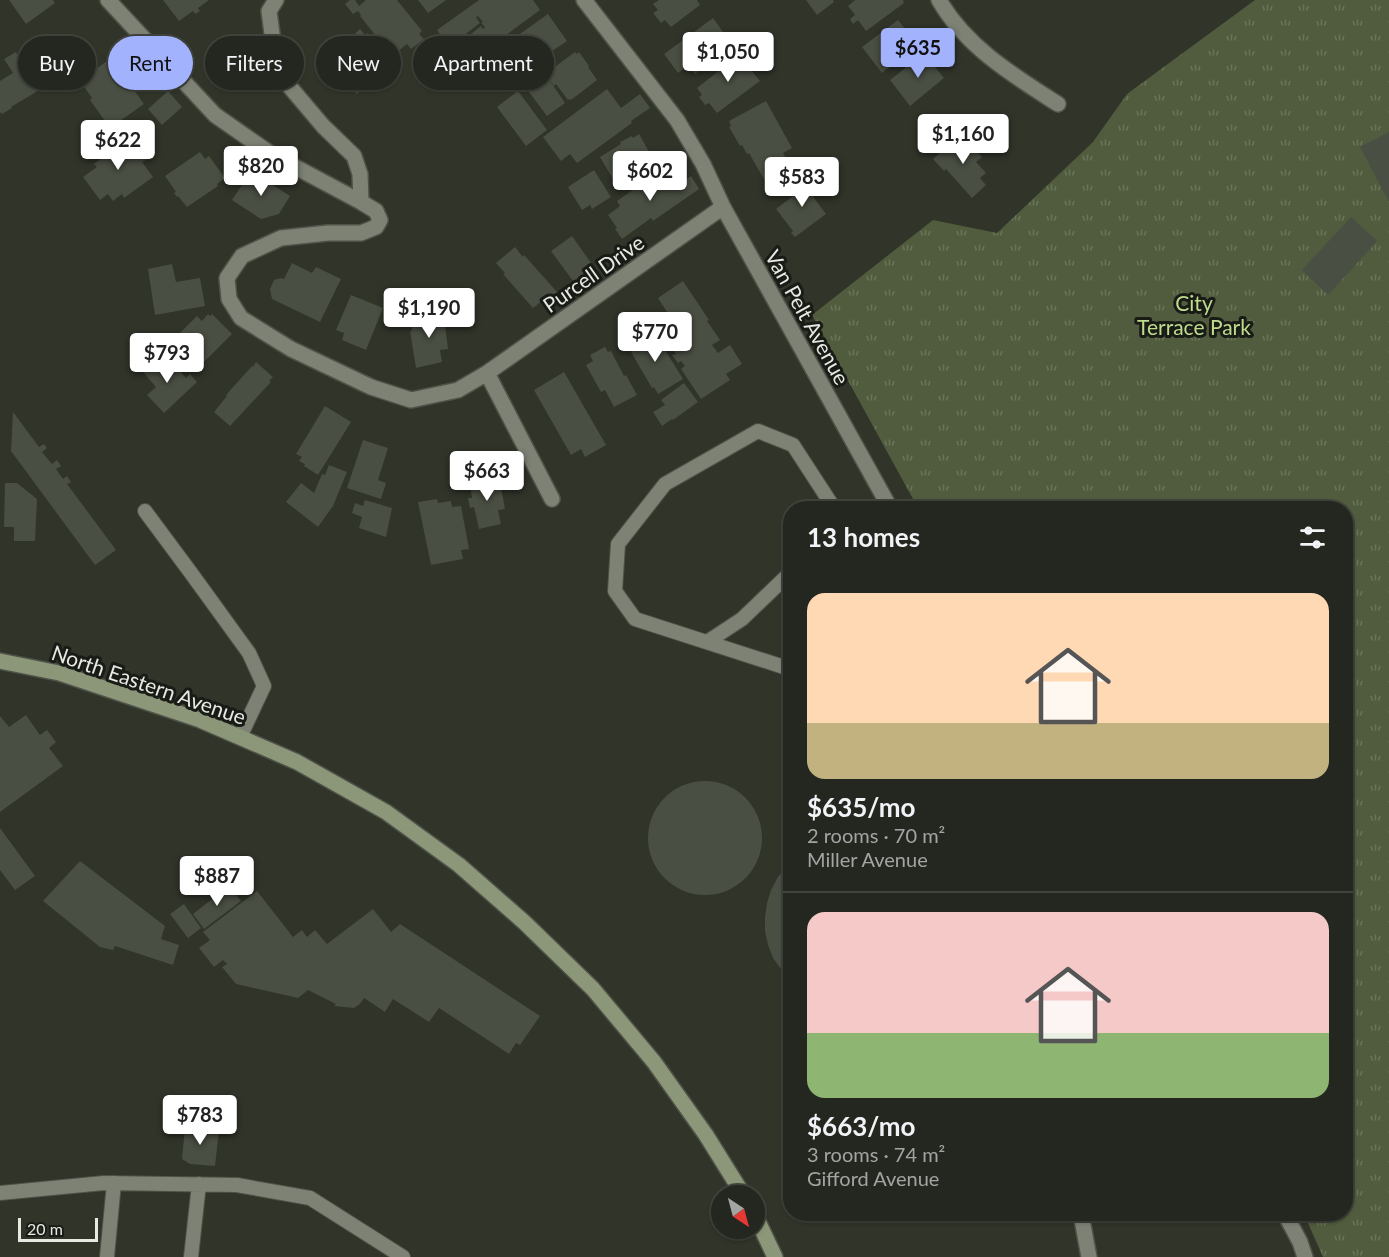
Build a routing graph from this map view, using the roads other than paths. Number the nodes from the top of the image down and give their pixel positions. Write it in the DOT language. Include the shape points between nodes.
graph roads {
  1 [pos="108,0"];
  2 [pos="276,0"];
  3 [pos="584,0"];
  4 [pos="939,0"];
  5 [pos="1058,104"];
  6 [pos="361,202"];
  7 [pos="723,207"];
  8 [pos="487,373"];
  9 [pos="552,499"];
  10 [pos="829,501"];
  11 [pos="886,501"];
  12 [pos="145,512"];
  13 [pos="783,580"];
  14 [pos="707,642"];
  15 [pos="0,661"];
  16 [pos="783,667"];
  17 [pos="240,737"];
  18 [pos="114,1183"];
  19 [pos="199,1184"];
  20 [pos="737,1185"];
  21 [pos="0,1193"];
  22 [pos="1082,1221"];
  23 [pos="1289,1221"];
  24 [pos="765,1236"];
  25 [pos="107,1257"];
  26 [pos="191,1257"];
  27 [pos="403,1257"];
  28 [pos="775,1257"];
  29 [pos="1089,1257"];
  30 [pos="1305,1257"];
  1 -- 6 [label="street" via="215,115 271,154"];
  2 -- 6 [label="street" via="269,11 274,49 290,87 354,156 360,174"];
  3 -- 7 [label="street, Van Pelt Avenue" via="677,120"];
  4 -- 5 [label="street" via="963,33 1001,67"];
  6 -- 8 [label="street, Purcell Drive" via="376,211 380,219 376,227 361,233 281,238 242,256 228,278 229,299 242,318 301,354 371,387 411,400 459,390"];
  7 -- 8 [label="street, Purcell Drive"];
  7 -- 11 [label="street, Van Pelt Avenue"];
  8 -- 9 [label="street"];
  10 -- 14 [label="lane" via="793,445 758,430 665,484 618,544 615,591 635,620"];
  12 -- 17 [label="lane" via="249,653 264,686"];
  13 -- 14 [label="lane" via="742,620"];
  14 -- 16 [label="lane"];
  15 -- 17 [label="main road, North Eastern Avenue" via="59,673"];
  17 -- 20 [label="main road, North Eastern Avenue" via="297,762 386,812 459,865 524,922 593,989 654,1062"];
  18 -- 19 [label="lane"];
  18 -- 21 [label="lane"];
  18 -- 25 [label="lane"];
  19 -- 26 [label="lane"];
  19 -- 27 [label="lane" via="237,1185 310,1198"];
  22 -- 29 [label="street"];
  23 -- 30 [label="street"];
  24 -- 28 [label="main road"];
}
